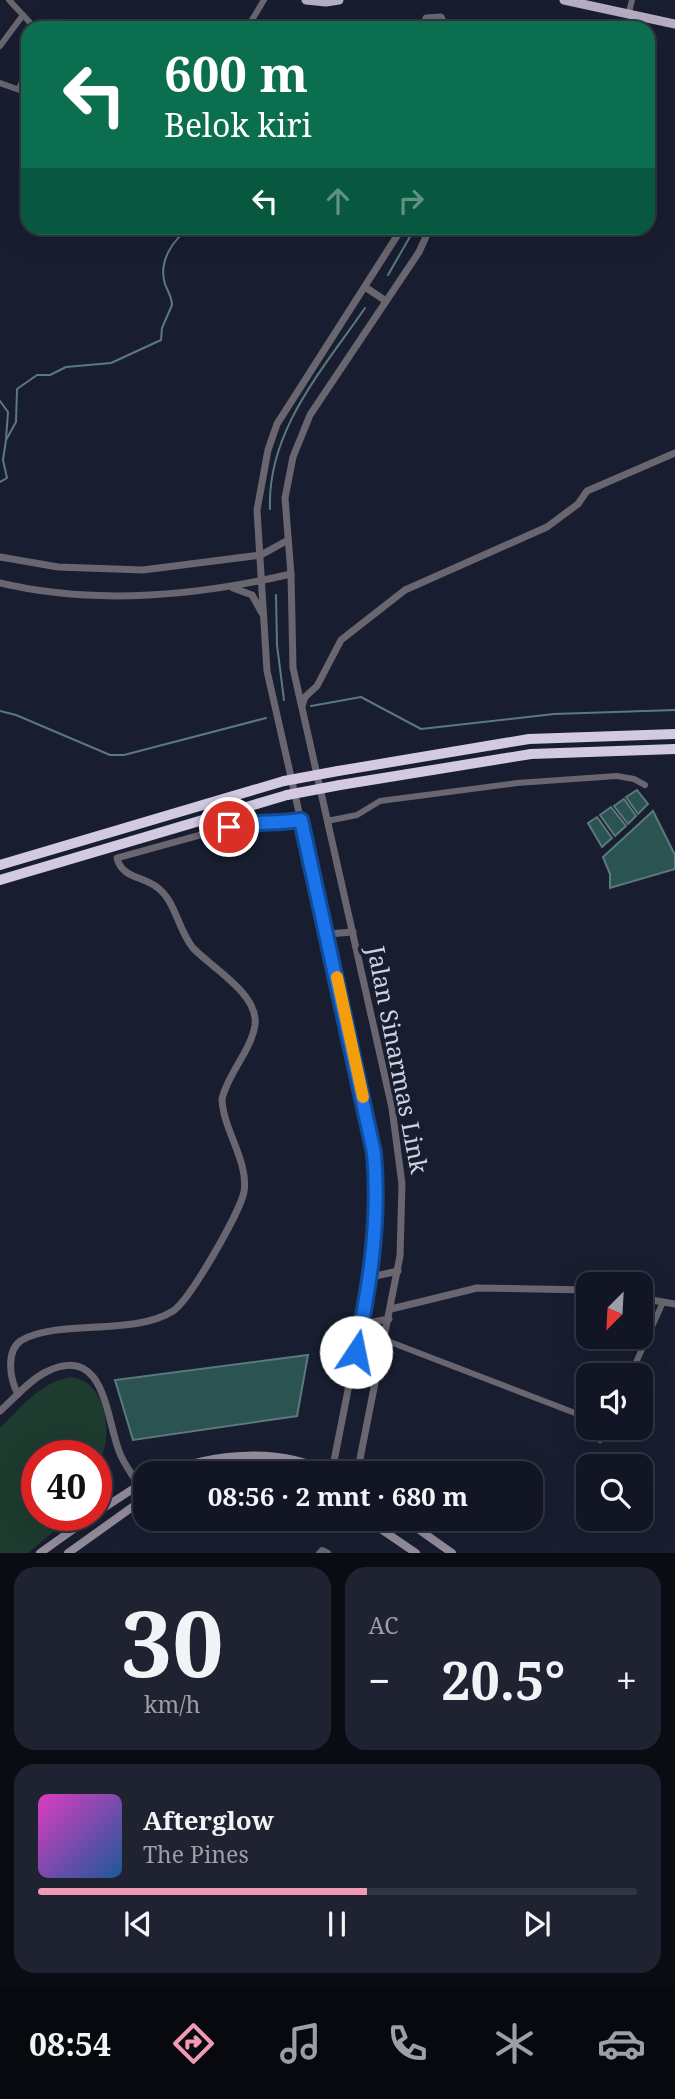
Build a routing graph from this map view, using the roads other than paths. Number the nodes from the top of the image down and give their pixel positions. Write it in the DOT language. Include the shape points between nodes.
graph roads {
  1 [pos="9,0"];
  2 [pos="264,0"];
  3 [pos="306,0"];
  4 [pos="339,0"];
  5 [pos="564,0"];
  6 [pos="632,0"];
  7 [pos="629,12"];
  8 [pos="23,15"];
  9 [pos="28,21"];
  10 [pos="251,21"];
  11 [pos="425,21"];
  12 [pos="443,21"];
  13 [pos="675,24"];
  14 [pos="0,46"];
  15 [pos="0,83"];
  16 [pos="21,84"];
  17 [pos="19,89"];
  18 [pos="398,235"];
  19 [pos="427,235"];
  20 [pos="365,286"];
  21 [pos="386,301"];
  22 [pos="675,453"];
  23 [pos="288,540"];
  24 [pos="261,555"];
  25 [pos="0,557"];
  26 [pos="291,573"];
  27 [pos="264,580"];
  28 [pos="0,583"];
  29 [pos="220,587"];
  30 [pos="264,620"];
  31 [pos="302,708"];
  32 [pos="675,734"];
  33 [pos="675,749"];
  34 [pos="645,785"];
  35 [pos="301,820"];
  36 [pos="327,821"];
  37 [pos="0,865"];
  38 [pos="0,880"];
  39 [pos="354,932"];
  40 [pos="328,934"];
  41 [pos="398,1272"];
  42 [pos="371,1277"];
  43 [pos="576,1290"];
  44 [pos="653,1300"];
  45 [pos="663,1302"];
  46 [pos="675,1304"];
  47 [pos="391,1309"];
  48 [pos="389,1319"];
  49 [pos="362,1324"];
  50 [pos="385,1340"];
  51 [pos="636,1363"];
  52 [pos="18,1394"];
  53 [pos="0,1411"];
  54 [pos="576,1413"];
  55 [pos="206,1461"];
  56 [pos="294,1461"];
  57 [pos="334,1461"];
  58 [pos="360,1461"];
  59 [pos="133,1471"];
  60 [pos="133,1489"];
  61 [pos="112,1502"];
  62 [pos="133,1507"];
  63 [pos="70,1531"];
  64 [pos="383,1531"];
  65 [pos="421,1531"];
  66 [pos="77,1549"];
  67 [pos="40,1553"];
  68 [pos="68,1553"];
  69 [pos="319,1553"];
  70 [pos="328,1553"];
  71 [pos="415,1553"];
  72 [pos="452,1553"];
  1 -- 8 [label="street"];
  2 -- 10 [label="street"];
  3 -- 4 [label="main road"];
  5 -- 7 [label="main road"];
  6 -- 7 [label="street"];
  7 -- 13 [label="main road"];
  8 -- 9 [label="street"];
  8 -- 14 [label="street"];
  11 -- 12 [label="street" via="433,15"];
  15 -- 17 [label="street"];
  16 -- 17 [label="street"];
  18 -- 20 [label="street, Jalan Sinarmas Link"];
  19 -- 21 [label="street"];
  20 -- 21 [label="street"];
  20 -- 24 [label="street, Jalan Sinarmas Link" via="277,424 257,510"];
  21 -- 23 [label="street" via="301,434 285,498"];
  22 -- 31 [label="street" via="587,491 578,504 547,527 405,590 341,640"];
  23 -- 24 [label="street"];
  23 -- 26 [label="street, Jalan Sinarmas Link"];
  24 -- 25 [label="street" via="133,570 58,568"];
  24 -- 27 [label="street, Jalan Sinarmas Link"];
  26 -- 27 [label="street"];
  26 -- 31 [label="street, Jalan Sinarmas Link" via="290,638"];
  27 -- 29 [label="street"];
  27 -- 30 [label="street, Jalan Sinarmas Link"];
  28 -- 29 [label="street" via="100,596"];
  29 -- 30 [label="street" via="252,595"];
  30 -- 35 [label="street, Jalan Sinarmas Link" via="267,671"];
  31 -- 36 [label="street, Jalan Sinarmas Link"];
  32 -- 37 [label="highway, bridge" via="529,739 284,781"];
  33 -- 38 [label="highway, bridge" via="531,754 287,795"];
  34 -- 36 [label="street" via="617,776 494,785 380,801 357,815"];
  35 -- 40 [label="street, Jalan Sinarmas Link"];
  35 -- 52 [label="street" via="251,821 117,858 119,867 160,889 192,946 253,1010 253,1031 222,1099 242,1170 243,1194 183,1303 159,1318 49,1332 20,1341 12,1362"];
  36 -- 39 [label="street, Jalan Sinarmas Link"];
  39 -- 40 [label="street"];
  39 -- 41 [label="street, Jalan Sinarmas Link" via="399,1149 402,1219"];
  40 -- 42 [label="street, Jalan Sinarmas Link" via="374,1153 377,1219"];
  41 -- 42 [label="street"];
  41 -- 47 [label="street, Jalan Sinarmas Link"];
  42 -- 49 [label="street, Jalan Sinarmas Link"];
  43 -- 47 [label="street" via="477,1288"];
  44 -- 45 [label="street"];
  45 -- 46 [label="street"];
  45 -- 51 [label="street"];
  47 -- 48 [label="street, Jalan Sinarmas Link"];
  48 -- 49 [label="street"];
  48 -- 50 [label="street, Jalan Sinarmas Link"];
  49 -- 57 [label="street, Jalan Sinarmas Link"];
  50 -- 54 [label="street"];
  50 -- 58 [label="street, Jalan Sinarmas Link"];
  52 -- 53 [label="street"];
  52 -- 59 [label="street" via="46,1372 76,1367 90,1374 111,1416 119,1452"];
  55 -- 56 [label="main road" via="258,1455"];
  60 -- 61 [label="main road"];
  62 -- 66 [label="main road"];
  63 -- 67 [label="main road"];
  64 -- 71 [label="main road"];
  65 -- 72 [label="main road"];
  66 -- 68 [label="main road"];
  69 -- 70 [label="street"];
}
